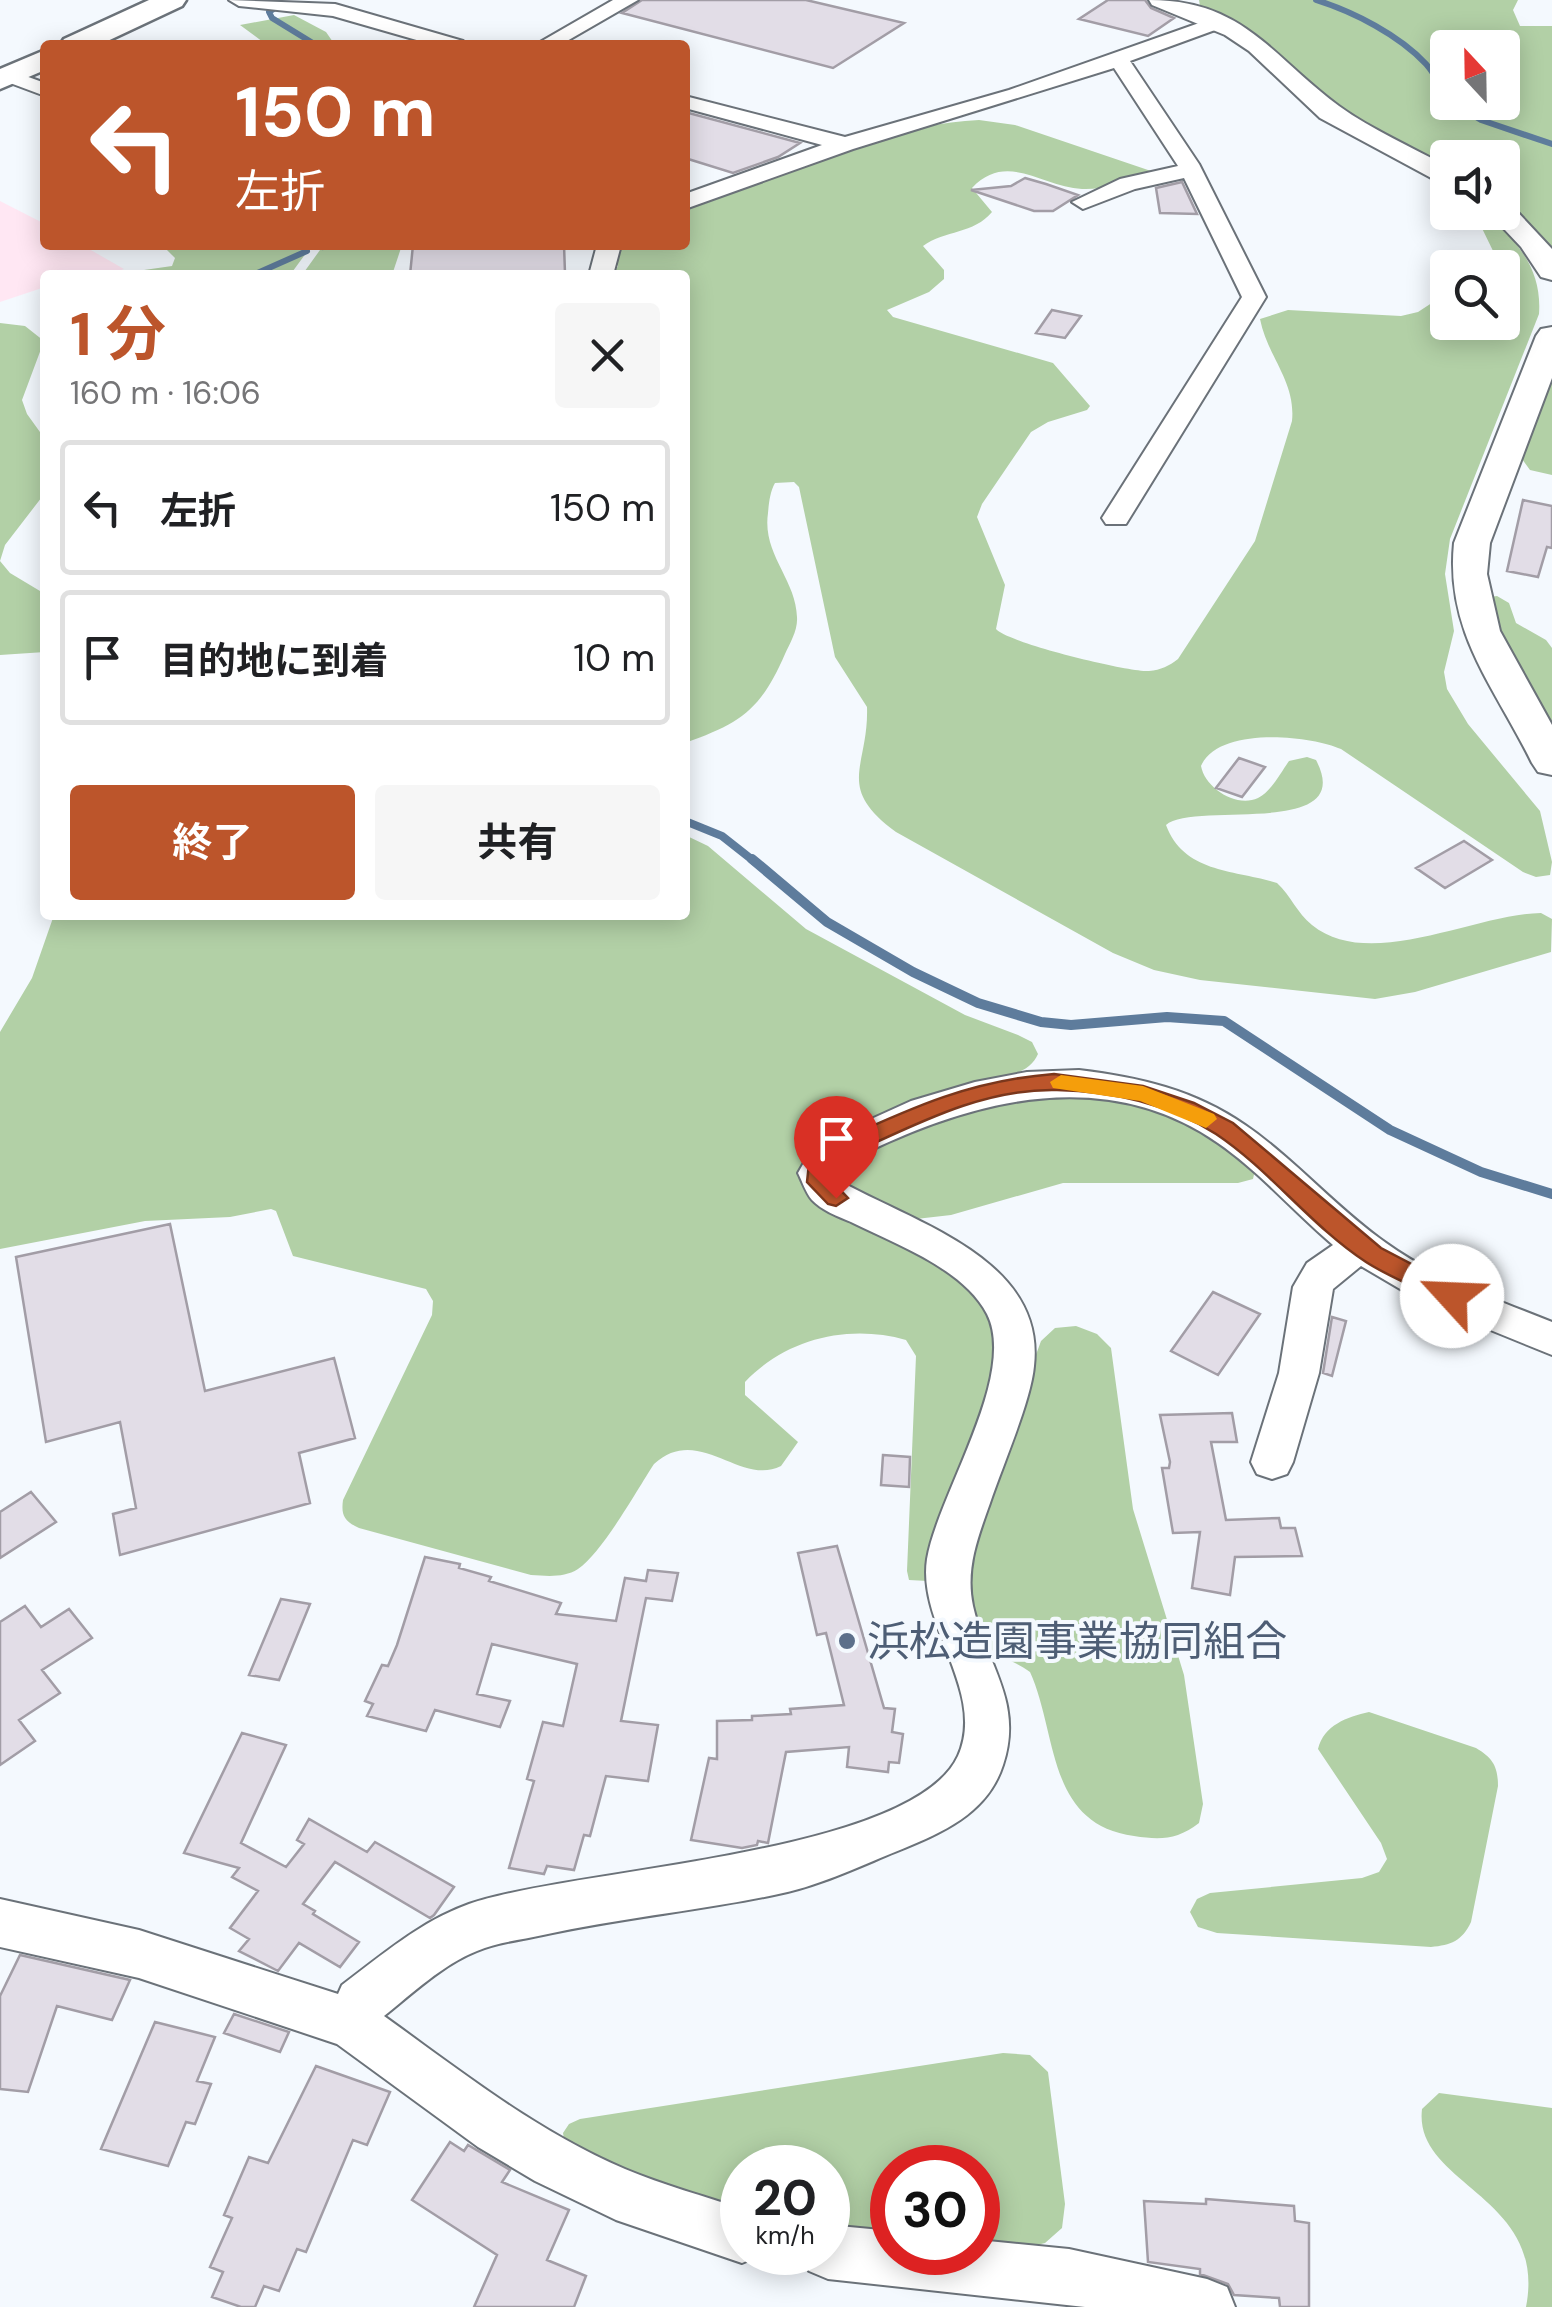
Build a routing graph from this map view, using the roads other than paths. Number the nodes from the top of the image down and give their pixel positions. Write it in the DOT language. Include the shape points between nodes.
graph roads {
  1 [pos="172,0"];
  2 [pos="239,0"];
  3 [pos="628,0"];
  4 [pos="1177,2"];
  5 [pos="1219,22"];
  6 [pos="86,40"];
  7 [pos="439,40"];
  8 [pos="554,40"];
  9 [pos="1113,60"];
  10 [pos="690,103"];
  11 [pos="845,144"];
  12 [pos="1191,170"];
  13 [pos="1430,170"];
  14 [pos="690,200"];
  15 [pos="1082,202"];
  16 [pos="1520,229"];
  17 [pos="1552,271"];
  18 [pos="1552,336"];
  19 [pos="1116,518"];
  20 [pos="1552,763"];
  21 [pos="1360,1245"];
  22 [pos="1552,1340"];
  23 [pos="1272,1462"];
  24 [pos="0,1923"];
  25 [pos="351,2023"];
  26 [pos="720,2228"];
  27 [pos="850,2254"];
  28 [pos="1207,2307"];
  1 -- 6 [label="main road"];
  2 -- 7 [label="street" via="335,10"];
  3 -- 8 [label="street"];
  4 -- 5 [label="street"];
  5 -- 9 [label="street"];
  5 -- 13 [label="street" via="1258,46 1346,123"];
  9 -- 11 [label="street"];
  9 -- 12 [label="street" via="1122,64"];
  10 -- 11 [label="street"];
  11 -- 14 [label="street"];
  12 -- 15 [label="street"];
  12 -- 19 [label="street" via="1254,297"];
  16 -- 17 [label="street"];
  18 -- 20 [label="street" via="1472,543 1468,576 1482,640"];
  21 -- 22 [label="street" via="1419,1282"];
  21 -- 23 [label="street" via="1313,1287 1299,1373"];
  21 -- 25 [label="street" via="1225,1129 1186,1109 1099,1085 1054,1082 967,1094 827,1156 817,1173 826,1191 980,1277 1005,1303 1017,1336 1014,1369 950,1559 951,1604 986,1710 980,1766 940,1809 806,1864 472,1926 431,1948 360,2003"];
  24 -- 25 [label="street" via="139,1954"];
  25 -- 26 [label="street" via="554,2162 616,2193"];
  27 -- 28 [label="street" via="1068,2276"];
}
